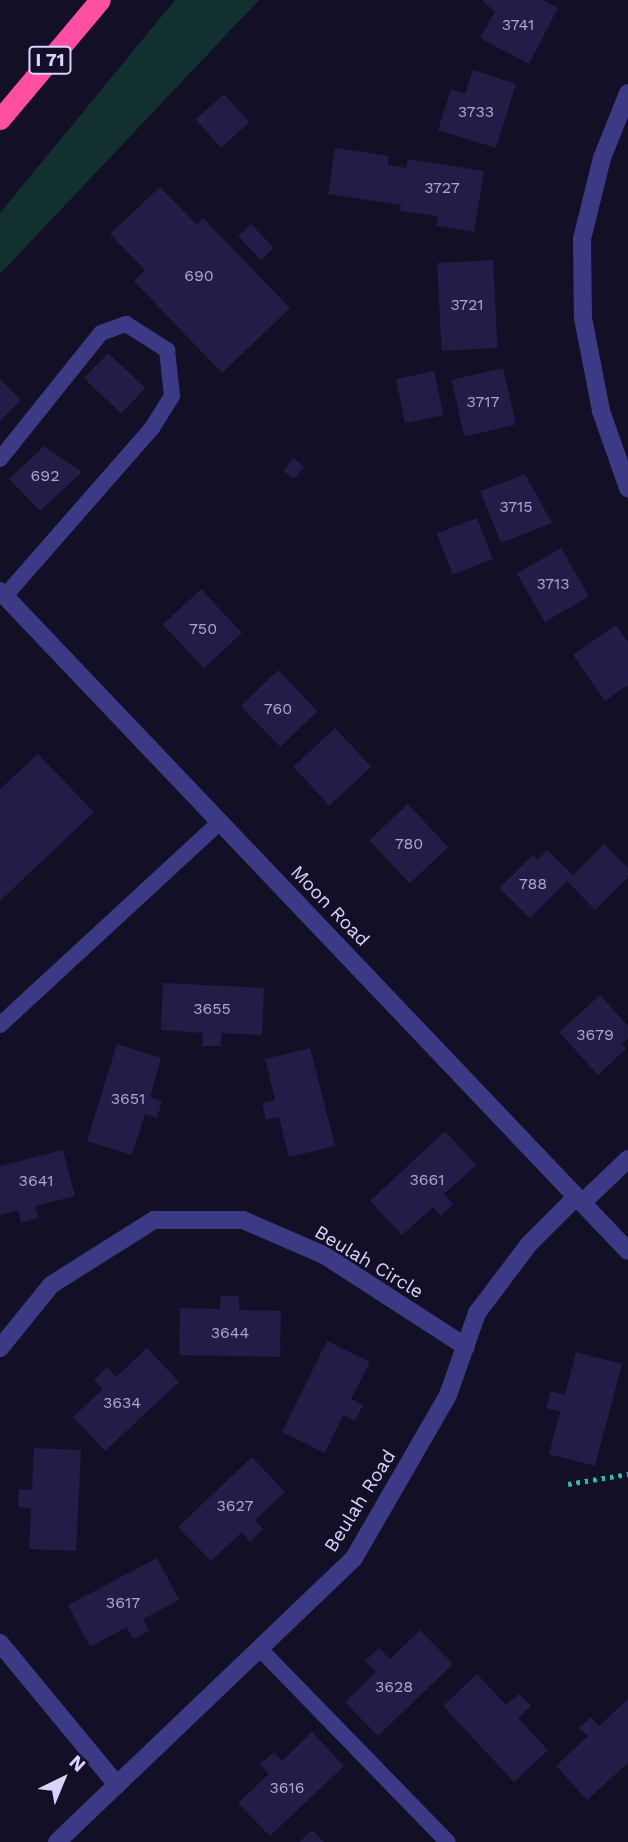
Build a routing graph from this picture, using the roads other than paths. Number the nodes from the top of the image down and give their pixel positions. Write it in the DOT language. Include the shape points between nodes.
graph roads {
  1 [pos="100,0"];
  2 [pos="628,93"];
  3 [pos="0,119"];
  4 [pos="0,458"];
  5 [pos="628,488"];
  6 [pos="3,593"];
  7 [pos="220,822"];
  8 [pos="0,1025"];
  9 [pos="628,1159"];
  10 [pos="579,1200"];
  11 [pos="628,1251"];
  12 [pos="466,1347"];
  13 [pos="0,1348"];
  14 [pos="0,1643"];
  15 [pos="260,1649"];
  16 [pos="117,1785"];
  17 [pos="57,1842"];
  18 [pos="447,1842"];
  1 -- 3 [label="highway, I 71"];
  2 -- 5 [label="street" via="602,158 582,239 583,318 601,411"];
  4 -- 6 [label="lane" via="101,333 126,324 167,350 172,396 152,428"];
  6 -- 7 [label="street, Moon Road"];
  7 -- 8 [label="lane"];
  7 -- 10 [label="street, Moon Road"];
  9 -- 10 [label="street, Beulah Road"];
  10 -- 11 [label="street, Moon Road"];
  10 -- 12 [label="street, Beulah Road" via="529,1244 477,1313"];
  12 -- 13 [label="street, Beulah Circle" via="324,1255 243,1220 154,1220 51,1285"];
  12 -- 15 [label="street, Beulah Road" via="448,1395 354,1558"];
  14 -- 16 [label="street"];
  15 -- 16 [label="street, Beulah Road"];
  15 -- 18 [label="lane"];
  16 -- 17 [label="street, Beulah Road"];
}
